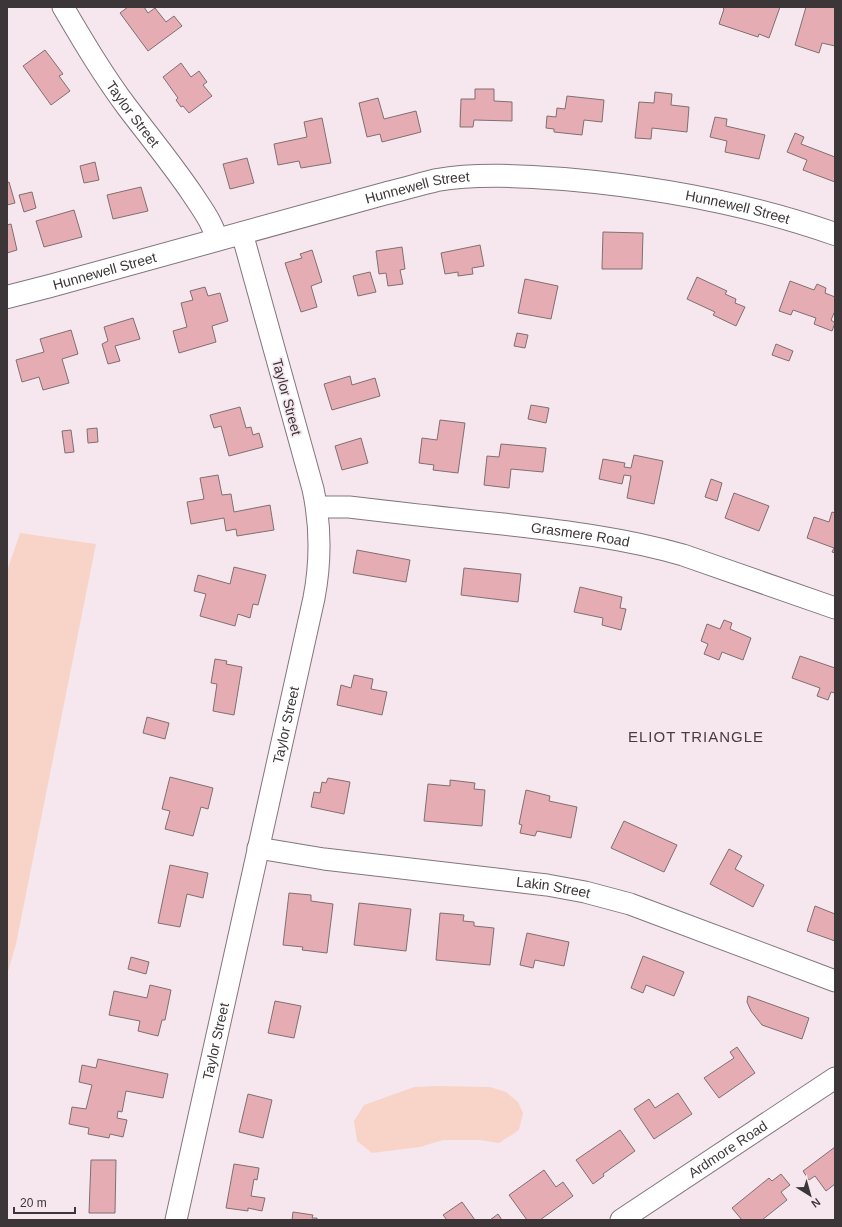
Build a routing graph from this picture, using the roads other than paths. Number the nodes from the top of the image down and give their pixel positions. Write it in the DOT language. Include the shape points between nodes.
graph roads {
  1 [pos="63,7"];
  2 [pos="242,233"];
  3 [pos="835,234"];
  4 [pos="217,240"];
  5 [pos="7,297"];
  6 [pos="317,508"];
  7 [pos="835,608"];
  8 [pos="258,848"];
  9 [pos="835,982"];
  10 [pos="835,1078"];
  11 [pos="176,1220"];
  12 [pos="621,1220"];
  1 -- 4 [label="street, Taylor Street" via="104,74 210,221"];
  2 -- 3 [label="main road, Hunnewell Street" via="438,180 490,176 549,178 666,191 768,212"];
  2 -- 4 [label="main road, Hunnewell Street"];
  2 -- 6 [label="street, Taylor Street"];
  4 -- 5 [label="main road, Hunnewell Street"];
  6 -- 7 [label="street, Grasmere Road" via="349,507 556,530 612,539 664,550"];
  6 -- 8 [label="street, Taylor Street" via="320,548 317,582"];
  8 -- 9 [label="street, Lakin Street" via="324,859 547,885 586,892 630,904"];
  8 -- 11 [label="street, Taylor Street"];
  10 -- 12 [label="street, Ardmore Road"];
}
